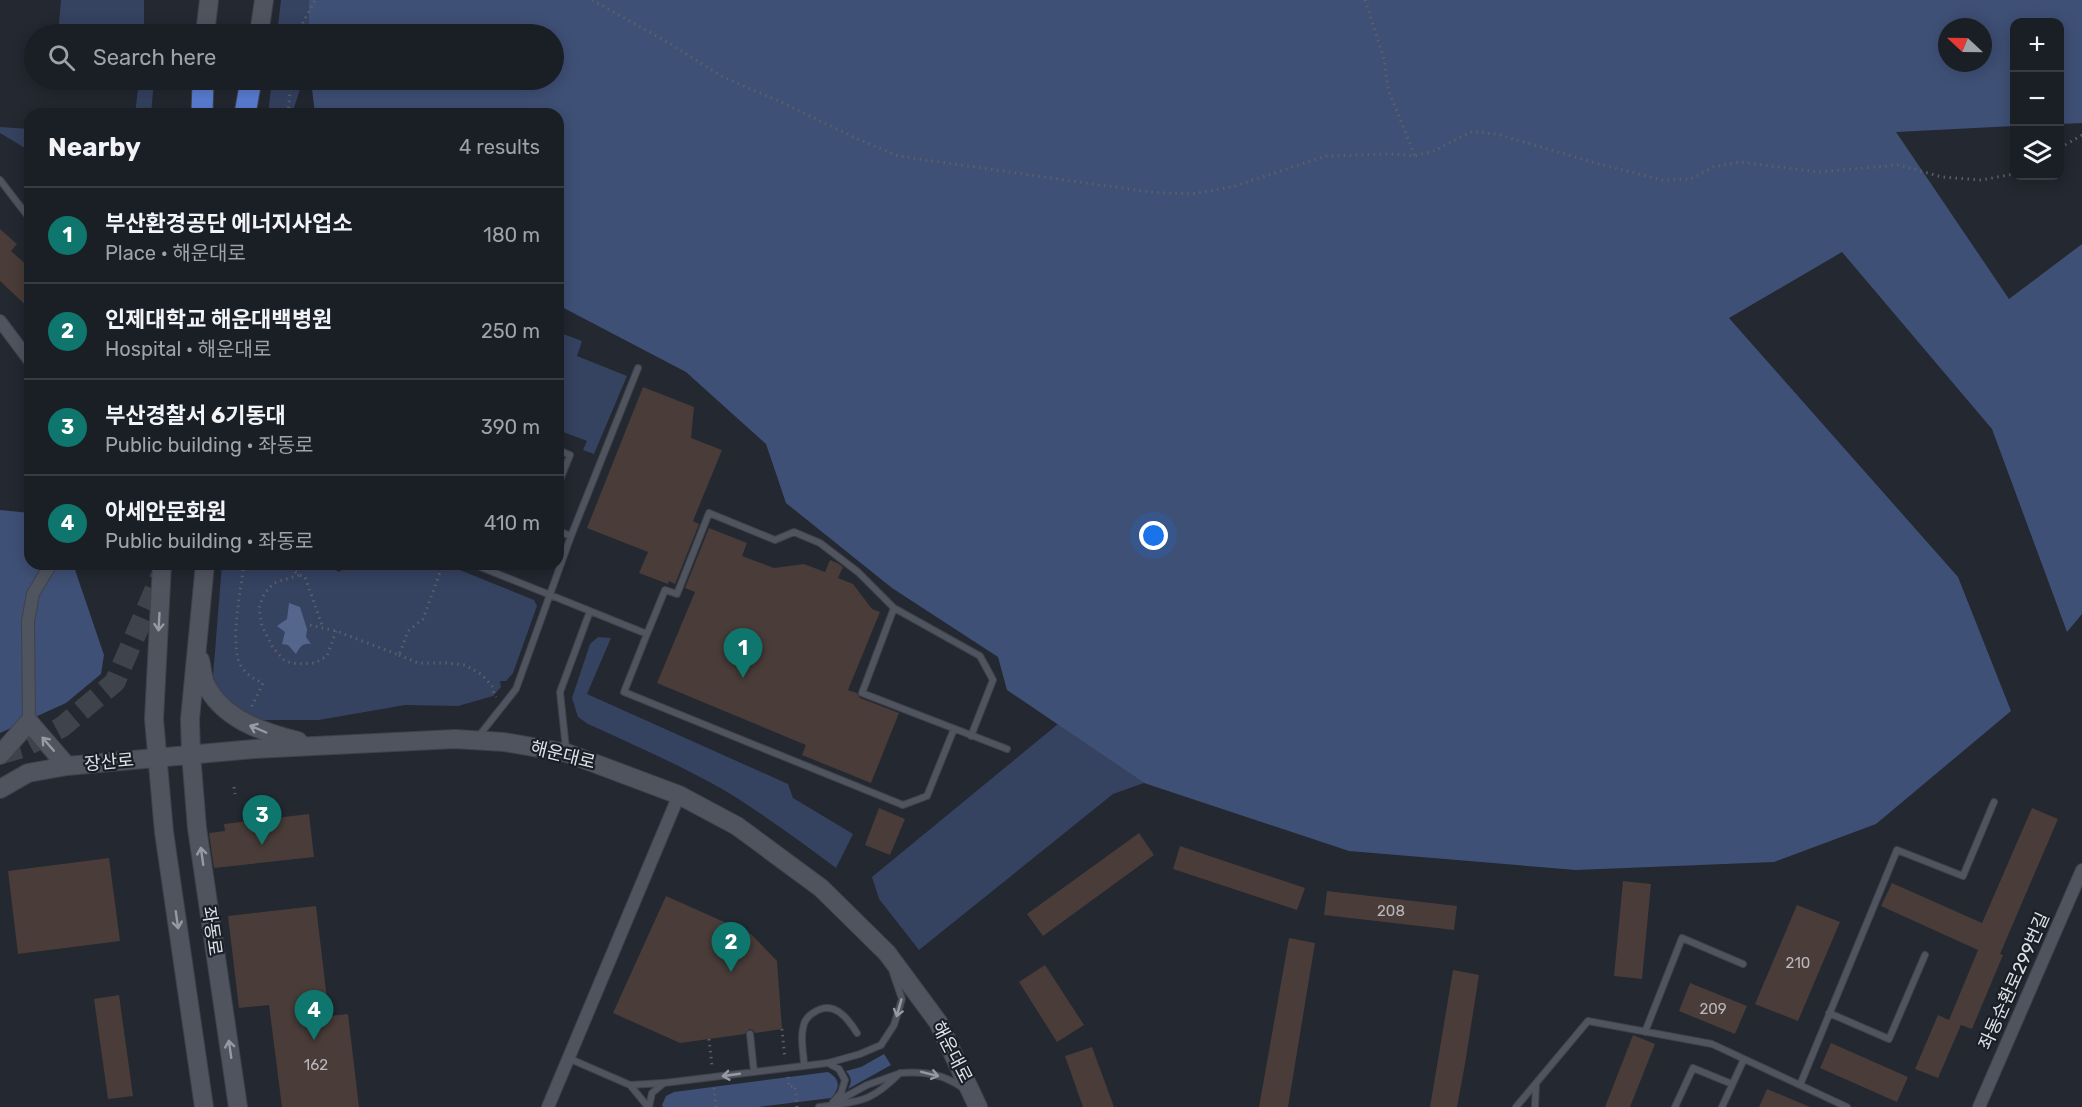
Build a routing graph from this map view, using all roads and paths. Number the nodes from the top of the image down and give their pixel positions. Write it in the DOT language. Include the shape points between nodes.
graph roads {
  1 [pos="209,0"];
  2 [pos="264,0"];
  3 [pos="315,0"];
  4 [pos="592,0"];
  5 [pos="1365,0"];
  6 [pos="206,24"];
  7 [pos="260,24"];
  8 [pos="302,24"];
  9 [pos="201,90"];
  10 [pos="250,90"];
  11 [pos="251,90"];
  12 [pos="290,90"];
  13 [pos="200,108"];
  14 [pos="246,108"];
  15 [pos="250,108"];
  16 [pos="289,108"];
  17 [pos="2082,135"];
  18 [pos="2064,146"];
  19 [pos="1415,156"];
  20 [pos="2010,175"];
  21 [pos="0,180"];
  22 [pos="24,211"];
  23 [pos="0,321"];
  24 [pos="24,353"];
  25 [pos="638,368"];
  26 [pos="564,452"];
  27 [pos="564,470"];
  28 [pos="564,533"];
  29 [pos="571,536"];
  30 [pos="564,555"];
  31 [pos="47,570"];
  32 [pos="162,570"];
  33 [pos="204,570"];
  34 [pos="243,570"];
  35 [pos="293,570"];
  36 [pos="441,570"];
  37 [pos="488,570"];
  38 [pos="559,570"];
  39 [pos="299,575"];
  40 [pos="550,594"];
  41 [pos="894,608"];
  42 [pos="590,610"];
  43 [pos="310,625"];
  44 [pos="323,628"];
  45 [pos="336,630"];
  46 [pos="647,634"];
  47 [pos="197,645"];
  48 [pos="399,655"];
  49 [pos="242,704"];
  50 [pos="503,705"];
  51 [pos="29,722"];
  52 [pos="954,729"];
  53 [pos="971,736"];
  54 [pos="476,740"];
  55 [pos="314,746"];
  56 [pos="1007,749"];
  57 [pos="567,753"];
  58 [pos="191,754"];
  59 [pos="0,755"];
  60 [pos="157,757"];
  61 [pos="0,764"];
  62 [pos="67,766"];
  63 [pos="28,773"];
  64 [pos="234,787"];
  65 [pos="0,789"];
  66 [pos="235,794"];
  67 [pos="679,795"];
  68 [pos="1994,802"];
  69 [pos="2082,870"];
  70 [pos="887,953"];
  71 [pos="1925,956"];
  72 [pos="1743,964"];
  73 [pos="1830,1013"];
  74 [pos="1645,1032"];
  75 [pos="858,1033"];
  76 [pos="750,1034"];
  77 [pos="568,1058"];
  78 [pos="1744,1059"];
  79 [pos="828,1063"];
  80 [pos="804,1066"];
  81 [pos="754,1072"];
  82 [pos="900,1073"];
  83 [pos="664,1083"];
  84 [pos="1536,1083"];
  85 [pos="1732,1084"];
  86 [pos="630,1085"];
  87 [pos="1800,1085"];
  88 [pos="977,1102"];
  89 [pos="831,1105"];
  90 [pos="204,1107"];
  91 [pos="238,1107"];
  92 [pos="548,1107"];
  93 [pos="649,1107"];
  94 [pos="819,1107"];
  95 [pos="1516,1107"];
  96 [pos="1535,1107"];
  97 [pos="1675,1107"];
  98 [pos="1722,1107"];
  99 [pos="1847,1107"];
  100 [pos="1978,1107"];
  1 -- 6 [label="main road"];
  2 -- 7 [label="main road"];
  3 -- 8 [label="path"];
  4 -- 19 [label="path" via="721,76 898,156 1149,192 1192,194 1232,187 1326,156"];
  5 -- 19 [label="path" via="1384,59 1388,89"];
  9 -- 13 [label="highway"];
  10 -- 14 [label="highway"];
  11 -- 15 [label="main road"];
  12 -- 16 [label="path"];
  17 -- 18 [label="path"];
  19 -- 20 [label="path" via="1473,131 1662,180 1691,179 1713,167 1739,162 1818,172 1899,165 1942,177 1981,180"];
  21 -- 22 [label="lane"];
  23 -- 24 [label="street"];
  25 -- 29 [label="lane"];
  26 -- 27 [label="lane" via="570,455"];
  28 -- 29 [label="lane"];
  29 -- 30 [label="lane"];
  31 -- 51 [label="street" via="33,594 28,621"];
  32 -- 60 [label="main road, one-way" via="154,702"];
  33 -- 47 [label="main road"];
  34 -- 49 [label="path" via="235,646 250,677 263,683 251,708"];
  35 -- 39 [label="path"];
  36 -- 48 [label="path" via="423,619 408,631"];
  37 -- 40 [label="lane"];
  38 -- 40 [label="lane"];
  39 -- 44 [label="path" via="305,577"];
  39 -- 45 [label="path" via="274,583 259,608 262,626 273,648 285,661 315,663 327,656"];
  40 -- 42 [label="lane"];
  40 -- 50 [label="lane" via="516,689"];
  41 -- 46 [label="lane" via="858,572 820,543 794,532 775,540 709,513 677,594 665,590"];
  41 -- 52 [label="lane" via="862,693"];
  41 -- 53 [label="lane" via="980,656 993,680"];
  42 -- 46 [label="lane"];
  42 -- 57 [label="lane" via="560,692"];
  43 -- 44 [label="path"];
  44 -- 45 [label="path"];
  45 -- 48 [label="path"];
  46 -- 52 [label="lane" via="624,692 903,805 927,796"];
  55 -- 47 [label="main road, one-way" via="261,731 240,720 213,697 204,681"];
  47 -- 58 [label="main road"];
  48 -- 50 [label="path" via="418,663 465,665 494,687 494,694"];
  50 -- 54 [label="lane"];
  51 -- 59 [label="main road"];
  62 -- 51 [label="main road, one-way"];
  52 -- 53 [label="lane"];
  53 -- 56 [label="lane"];
  54 -- 55 [label="main road, 해운대로"];
  54 -- 57 [label="main road, 해운대로"];
  55 -- 58 [label="main road, 해운대로"];
  57 -- 67 [label="main road, 해운대로"];
  58 -- 60 [label="main road, 장산로"];
  91 -- 58 [label="main road, 좌동로, one-way" via="197,828"];
  60 -- 62 [label="main road, 장산로"];
  60 -- 90 [label="main road, 좌동로, one-way" via="164,832"];
  61 -- 63 [label="main road"];
  62 -- 63 [label="main road, 장산로"];
  63 -- 65 [label="main road"];
  64 -- 66 [label="path"];
  67 -- 70 [label="main road, 해운대로" via="737,826 821,888"];
  67 -- 77 [label="street"];
  68 -- 73 [label="lane" via="1963,876 1897,850"];
  69 -- 100 [label="street, 좌동순환로299번길"];
  70 -- 79 [label="lane, one-way" via="902,999 894,1025 882,1045"];
  70 -- 88 [label="main road, 해운대로" via="938,1022"];
  71 -- 73 [label="lane" via="1889,1039"];
  72 -- 74 [label="lane" via="1682,938"];
  73 -- 87 [label="lane"];
  74 -- 78 [label="lane" via="1712,1044"];
  74 -- 84 [label="lane" via="1588,1021"];
  75 -- 80 [label="lane" via="841,1013 820,1008 808,1016 803,1026"];
  76 -- 81 [label="lane"];
  77 -- 86 [label="lane"];
  77 -- 92 [label="street"];
  78 -- 85 [label="lane"];
  78 -- 87 [label="lane"];
  79 -- 80 [label="lane"];
  79 -- 89 [label="lane" via="839,1069 845,1080"];
  80 -- 81 [label="lane"];
  81 -- 83 [label="lane, one-way"];
  82 -- 88 [label="lane, one-way" via="923,1071 952,1080"];
  82 -- 89 [label="lane" via="884,1077"];
  82 -- 89 [label="lane" via="870,1098"];
  83 -- 86 [label="lane"];
  83 -- 93 [label="lane" via="652,1093"];
  84 -- 95 [label="lane"];
  84 -- 96 [label="lane"];
  85 -- 97 [label="lane" via="1694,1068"];
  85 -- 98 [label="lane"];
  86 -- 93 [label="lane"];
  87 -- 99 [label="lane"];
  89 -- 94 [label="lane"];
}
